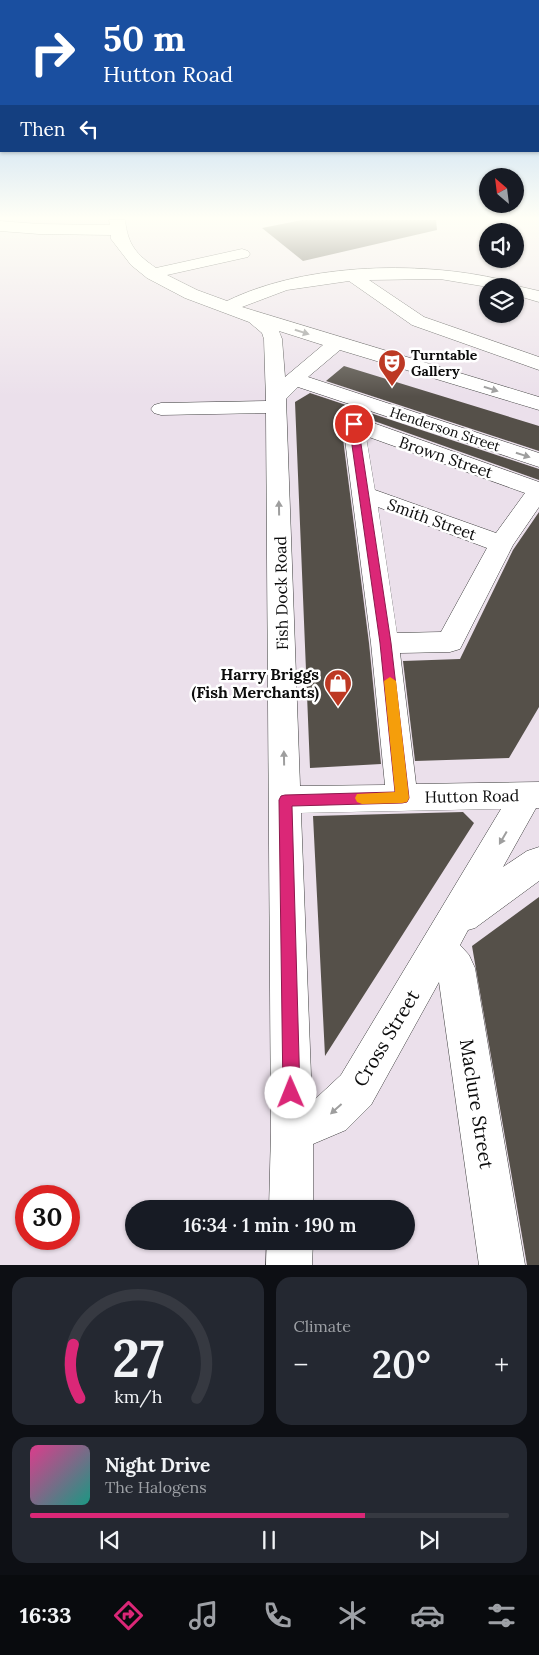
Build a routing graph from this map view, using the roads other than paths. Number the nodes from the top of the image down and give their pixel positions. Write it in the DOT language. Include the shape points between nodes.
graph roads {
  1 [pos="162,279"];
  2 [pos="325,279"];
  3 [pos="357,279"];
  4 [pos="524,293"];
  5 [pos="539,297"];
  6 [pos="227,308"];
  7 [pos="255,318"];
  8 [pos="337,343"];
  9 [pos="539,364"];
  10 [pos="282,394"];
  11 [pos="539,404"];
  12 [pos="160,409"];
  13 [pos="539,460"];
  14 [pos="539,490"];
  15 [pos="363,494"];
  16 [pos="501,544"];
  17 [pos="385,643"];
  18 [pos="533,795"];
  19 [pos="402,798"];
  20 [pos="285,800"];
  21 [pos="539,862"];
  22 [pos="447,935"];
  23 [pos="292,1132"];
  24 [pos="290,1200"];
  25 [pos="290,1250"];
  26 [pos="290,1265"];
  27 [pos="502,1265"];
  1 -- 6 [label="street"];
  2 -- 6 [label="street" via="262,291"];
  3 -- 9 [label="street" via="418,321"];
  4 -- 5 [label="street"];
  6 -- 7 [label="street"];
  7 -- 8 [label="street, one-way"];
  7 -- 10 [label="street, Fish Dock Road" via="270,331 273,339"];
  8 -- 10 [label="street"];
  8 -- 11 [label="street, one-way"];
  10 -- 12 [label="street, Henderson Street"];
  10 -- 13 [label="street, Henderson Street, one-way"];
  20 -- 10 [label="street, Fish Dock Road, one-way"];
  14 -- 15 [label="street, Brown Street" via="354,424"];
  14 -- 16 [label="street"];
  15 -- 16 [label="street, Smith Street"];
  15 -- 17 [label="street"];
  16 -- 17 [label="street" via="450,642"];
  17 -- 19 [label="street"];
  18 -- 19 [label="street, Hutton Road"];
  18 -- 22 [label="street, Cross Street, one-way"];
  19 -- 20 [label="street, Hutton Road"];
  20 -- 23 [label="street, Fish Dock Road"];
  21 -- 22 [label="street, Cross Street"];
  22 -- 23 [label="street, Cross Street, one-way" via="356,1090 331,1115"];
  22 -- 27 [label="street, Maclure Street" via="456,968"];
  23 -- 24 [label="street, Fish Dock Road"];
  25 -- 26 [label="street"];
}
